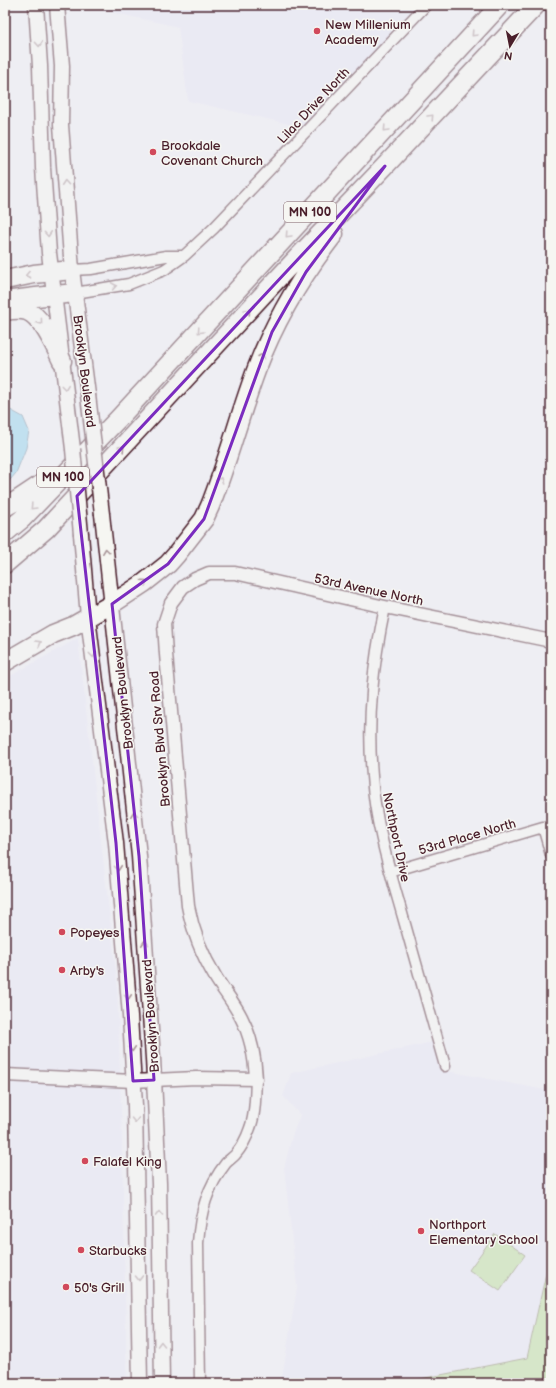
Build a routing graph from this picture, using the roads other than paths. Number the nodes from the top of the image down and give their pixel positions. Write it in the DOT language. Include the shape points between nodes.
graph roads {
  1 [pos="36,5"];
  2 [pos="57,5"];
  3 [pos="426,5"];
  4 [pos="500,5"];
  5 [pos="536,5"];
  6 [pos="385,166"];
  7 [pos="184,256"];
  8 [pos="72,270"];
  9 [pos="51,272"];
  10 [pos="5,280"];
  11 [pos="75,293"];
  12 [pos="54,295"];
  13 [pos="5,301"];
  14 [pos="5,311"];
  15 [pos="62,361"];
  16 [pos="119,418"];
  17 [pos="5,507"];
  18 [pos="46,530"];
  19 [pos="5,533"];
  20 [pos="5,564"];
  21 [pos="5,571"];
  22 [pos="184,587"];
  23 [pos="112,604"];
  24 [pos="384,607"];
  25 [pos="88,616"];
  26 [pos="551,641"];
  27 [pos="5,662"];
  28 [pos="547,827"];
  29 [pos="551,855"];
  30 [pos="390,872"];
  31 [pos="445,1066"];
  32 [pos="5,1075"];
  33 [pos="256,1079"];
  34 [pos="154,1080"];
  35 [pos="133,1081"];
  36 [pos="140,1383"];
  37 [pos="162,1383"];
  38 [pos="200,1383"];
  1 -- 9 [label="main road, Brooklyn Boulevard, one-way" via="43,168"];
  8 -- 2 [label="main road, Brooklyn Boulevard, one-way" via="61,125 62,66"];
  3 -- 7 [label="street, Lilac Drive North" via="214,228"];
  4 -- 16 [label="highway, MN 100, one-way"];
  6 -- 5 [label="highway, MN 100, one-way"];
  18 -- 6 [label="highway, MN 100, one-way"];
  23 -- 6 [label="highway, one-way" via="168,564 204,519 272,332 306,272"];
  7 -- 8 [label="street" via="166,256"];
  11 -- 7 [label="street, Lilac Drive North, one-way" via="129,284 164,270"];
  8 -- 9 [label="highway"];
  8 -- 11 [label="main road, Brooklyn Boulevard"];
  9 -- 10 [label="highway, one-way"];
  9 -- 12 [label="main road, Brooklyn Boulevard"];
  11 -- 12 [label="highway"];
  23 -- 11 [label="main road, Brooklyn Boulevard, one-way, bridge"];
  12 -- 13 [label="highway"];
  12 -- 15 [label="main road, Brooklyn Boulevard"];
  14 -- 15 [label="highway, one-way" via="27,311 36,317 44,326"];
  15 -- 25 [label="main road, Brooklyn Boulevard, one-way, bridge"];
  16 -- 17 [label="highway" via="47,481"];
  16 -- 19 [label="highway, MN 100, one-way" via="22,519"];
  18 -- 20 [label="highway, MN 100"];
  18 -- 21 [label="highway"];
  22 -- 24 [label="street, 53rd Avenue North" via="209,573 235,573"];
  22 -- 33 [label="street, Brooklyn Blvd Srv Road" via="171,604 164,624 187,894 197,942 210,968 242,1018 255,1057"];
  23 -- 25 [label="highway"];
  34 -- 23 [label="main road, Brooklyn Boulevard, one-way" via="139,856"];
  24 -- 26 [label="street, 53rd Avenue North"];
  24 -- 30 [label="street, Northport Drive" via="372,681 369,729 379,825"];
  27 -- 25 [label="highway, one-way"];
  25 -- 35 [label="main road, Brooklyn Boulevard, one-way" via="116,843"];
  28 -- 29 [label="street"];
  28 -- 30 [label="street, 53rd Place North"];
  30 -- 31 [label="street, Northport Drive"];
  32 -- 35 [label="street"];
  33 -- 34 [label="street"];
  33 -- 38 [label="street" via="254,1116 250,1128 236,1154 226,1163 207,1195 199,1229"];
  34 -- 35 [label="street"];
  37 -- 34 [label="main road, Brooklyn Boulevard, one-way" via="159,1183"];
  35 -- 36 [label="main road, Brooklyn Boulevard, one-way"];
}
